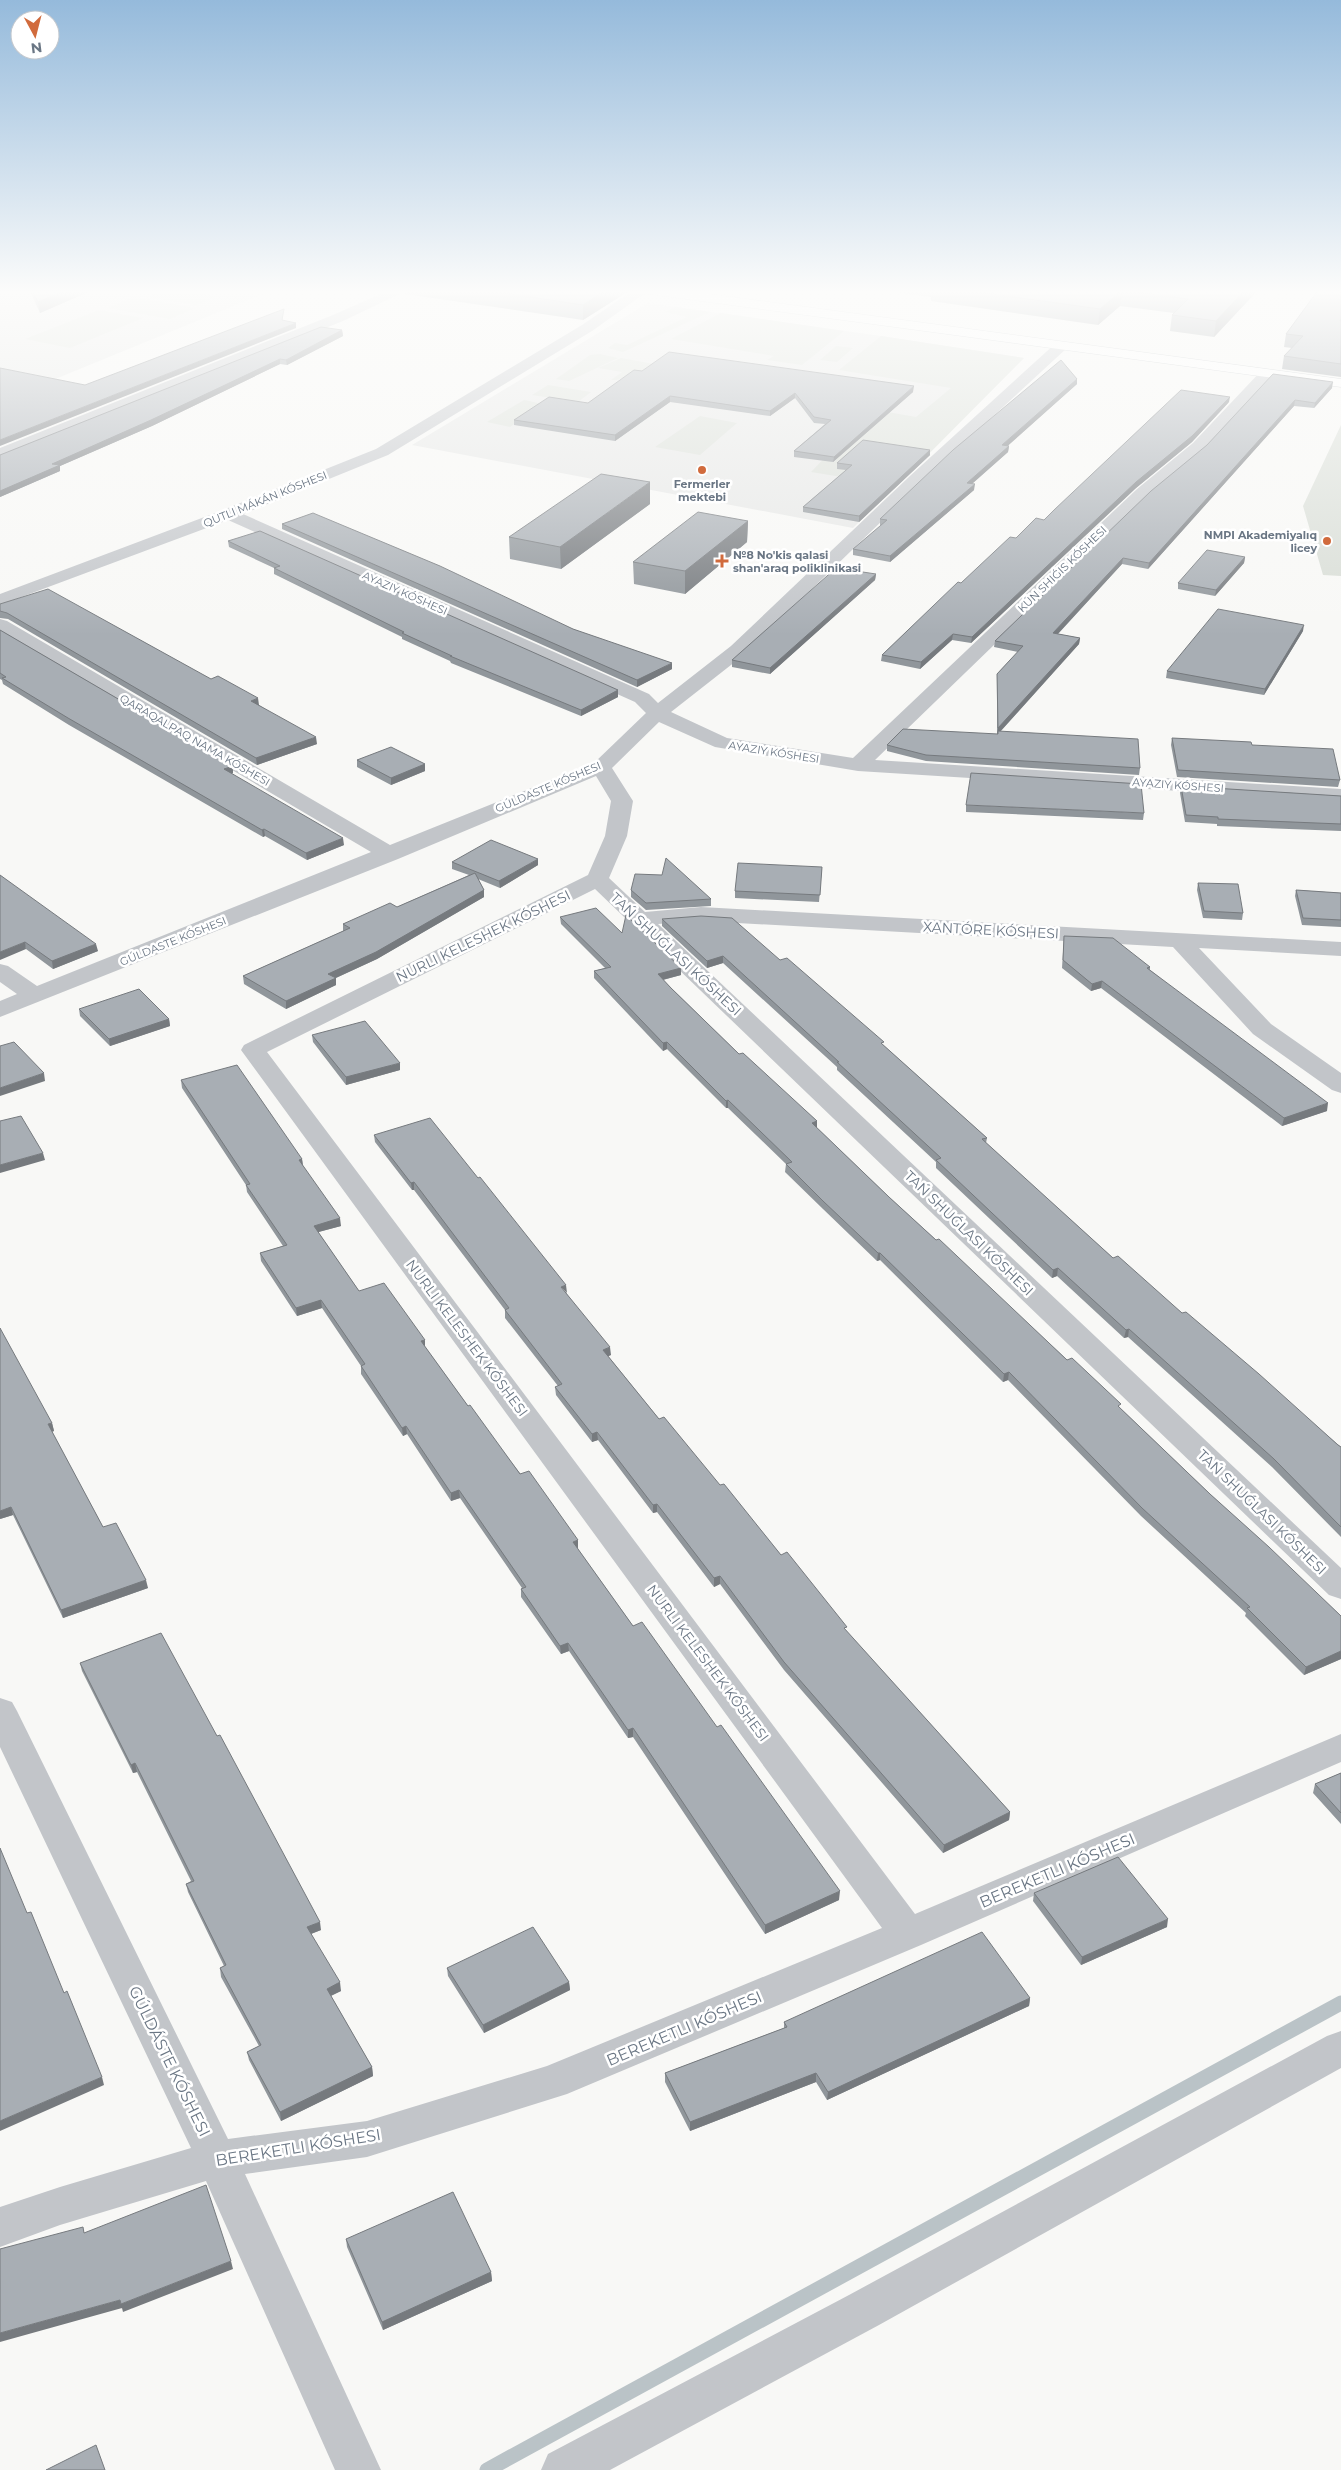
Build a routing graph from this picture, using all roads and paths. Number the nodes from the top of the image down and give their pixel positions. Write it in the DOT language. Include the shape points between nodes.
graph roads {
  1 [pos="124,404"];
  2 [pos="461,404"];
  3 [pos="997,404"];
  4 [pos="1238,404"];
  5 [pos="0,454"];
  6 [pos="228,514"];
  7 [pos="0,600"];
  8 [pos="0,625"];
  9 [pos="657,713"];
  10 [pos="858,765"];
  11 [pos="600,767"];
  12 [pos="1341,795"];
  13 [pos="390,854"];
  14 [pos="597,879"];
  15 [pos="640,919"];
  16 [pos="1179,940"];
  17 [pos="1341,950"];
  18 [pos="0,971"];
  19 [pos="35,996"];
  20 [pos="0,1010"];
  21 [pos="1341,1085"];
  22 [pos="1341,1587"];
  23 [pos="0,1711"];
  24 [pos="1341,1747"];
  25 [pos="908,1934"];
  26 [pos="1341,2048"];
  27 [pos="217,2159"];
  28 [pos="0,2227"];
  29 [pos="358,2470"];
  30 [pos="564,2470"];
  1 -- 5 [label="street"];
  2 -- 6 [label="street" via="382,452"];
  3 -- 9 [label="street, GÚLDASTE KÓSHESI" via="738,650"];
  4 -- 10 [label="street" via="1199,446 1144,492"];
  6 -- 7 [label="street"];
  6 -- 9 [label="street, AYAZIY KÓSHESI" via="642,698"];
  8 -- 13 [label="street, QARAQALPAQ NAMA KÓSHESI"];
  9 -- 10 [label="street, AYAZIY KÓSHESI" via="722,744"];
  9 -- 11 [label="street, GÚLDASTE KÓSHESI"];
  10 -- 12 [label="street, AYAZIY KÓSHESI"];
  11 -- 13 [label="street, GÚLDASTE KÓSHESI"];
  11 -- 14 [label="street" via="622,801 616,836"];
  13 -- 19 [label="street, GÚLDASTE KÓSHESI"];
  14 -- 15 [label="street"];
  14 -- 25 [label="street" via="253,1050"];
  15 -- 16 [label="street, XANTÓRE KÓSHESI" via="701,914"];
  15 -- 22 [label="street"];
  16 -- 17 [label="street, XANTÓRE KÓSHESI"];
  16 -- 21 [label="street" via="1262,1029"];
  18 -- 19 [label="street"];
  19 -- 20 [label="street, GÚLDASTE KÓSHESI"];
  23 -- 27 [label="street, GÚLDÁSTE KÓSHESI"];
  24 -- 25 [label="street, BEREKETLI KÓSHESI"];
  25 -- 27 [label="street, BEREKETLI KÓSHESI" via="552,2082 367,2139"];
  26 -- 30 [label="street" via="864,2310"];
  27 -- 28 [label="street, BEREKETLI KÓSHESI"];
  27 -- 29 [label="street, GÚLDÁSTE KÓSHESI"];
}
